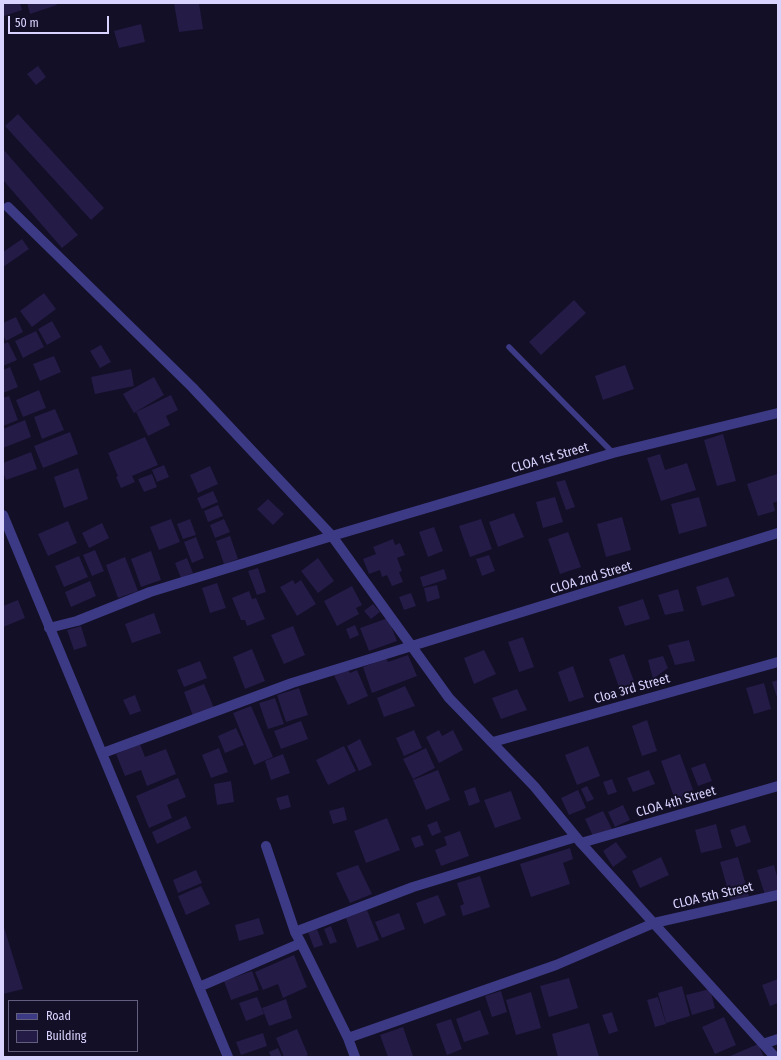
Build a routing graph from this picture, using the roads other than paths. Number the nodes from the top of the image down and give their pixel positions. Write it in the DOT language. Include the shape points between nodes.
graph roads {
  1 [pos="8,207"];
  2 [pos="509,347"];
  3 [pos="778,413"];
  4 [pos="613,453"];
  5 [pos="3,515"];
  6 [pos="778,533"];
  7 [pos="332,536"];
  8 [pos="49,628"];
  9 [pos="412,647"];
  10 [pos="778,662"];
  11 [pos="493,742"];
  12 [pos="103,753"];
  13 [pos="778,786"];
  14 [pos="578,840"];
  15 [pos="266,846"];
  16 [pos="778,895"];
  17 [pos="654,923"];
  18 [pos="295,932"];
  19 [pos="301,943"];
  20 [pos="199,986"];
  21 [pos="348,1038"];
  22 [pos="778,1039"];
  23 [pos="763,1044"];
  24 [pos="228,1057"];
  25 [pos="355,1057"];
  26 [pos="775,1057"];
  1 -- 7 [label="street" via="192,387"];
  2 -- 4 [label="lane"];
  3 -- 4 [label="street, CLOA 1st Street"];
  4 -- 7 [label="street, CLOA 1st Street"];
  5 -- 8 [label="street"];
  6 -- 9 [label="street, CLOA 2nd Street"];
  7 -- 8 [label="street, CLOA 1st Street" via="150,592 77,622"];
  7 -- 9 [label="street"];
  8 -- 12 [label="street"];
  9 -- 11 [label="street" via="449,698"];
  9 -- 12 [label="street, CLOA 2nd Street" via="274,690"];
  10 -- 11 [label="street, Cloa 3rd Street"];
  11 -- 14 [label="street" via="534,786"];
  12 -- 20 [label="street"];
  13 -- 14 [label="street, CLOA 4th Street"];
  14 -- 17 [label="street"];
  14 -- 18 [label="street, CLOA 4th Street" via="414,887"];
  15 -- 18 [label="street"];
  16 -- 17 [label="street, CLOA 5th Street"];
  17 -- 21 [label="street, CLOA 5th Street" via="556,965"];
  17 -- 23 [label="street"];
  18 -- 19 [label="street"];
  19 -- 20 [label="street"];
  19 -- 21 [label="street"];
  20 -- 24 [label="street"];
  21 -- 25 [label="street"];
  22 -- 23 [label="street"];
  23 -- 26 [label="street"];
}
